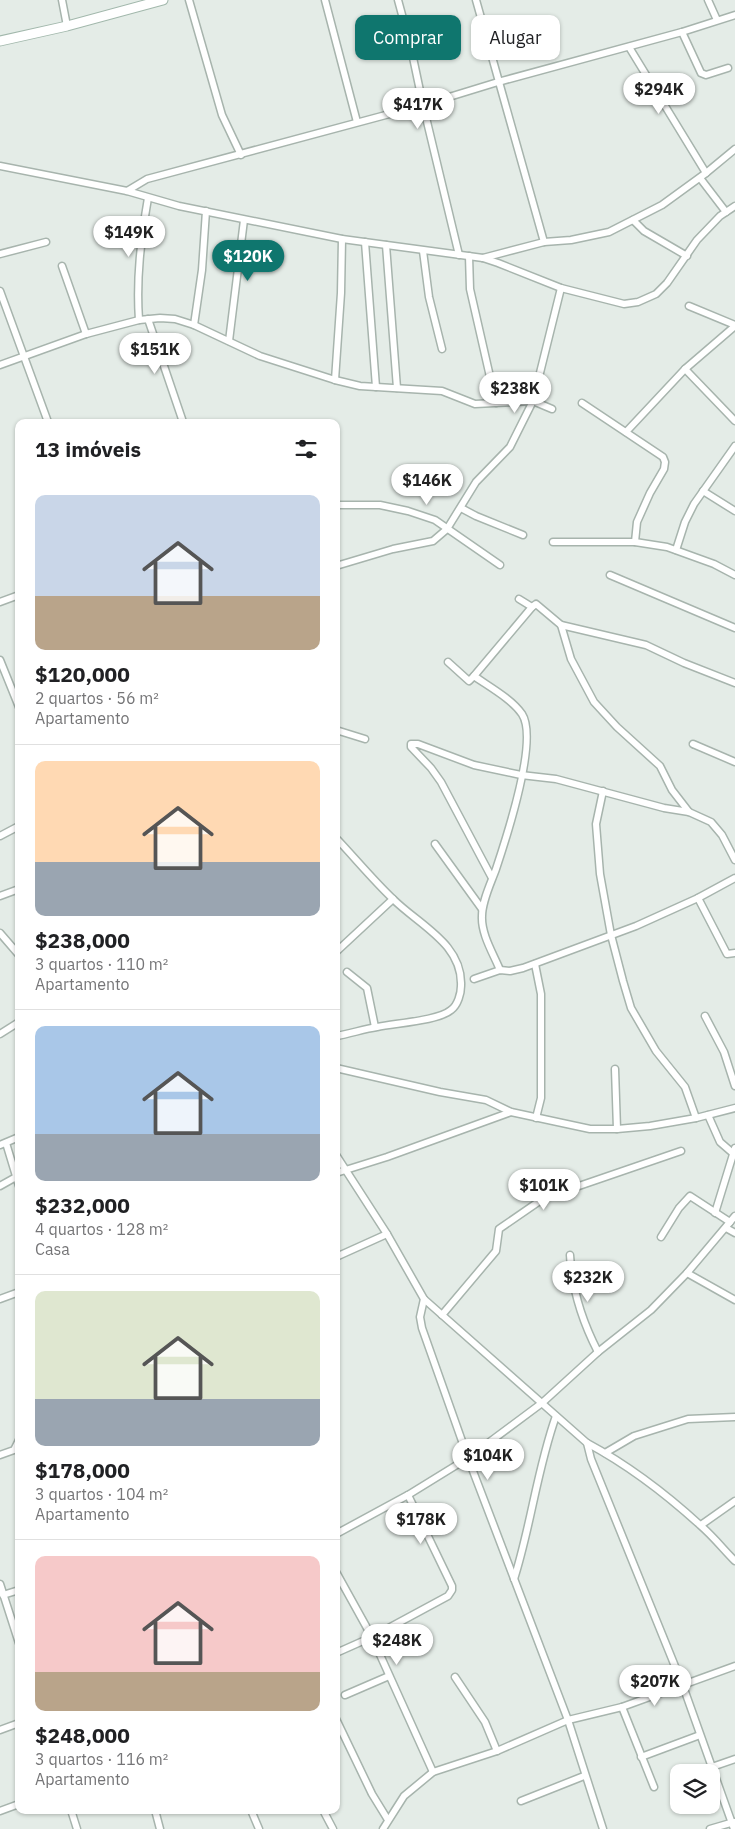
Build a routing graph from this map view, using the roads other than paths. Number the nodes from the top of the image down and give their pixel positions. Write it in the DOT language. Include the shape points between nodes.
graph roads {
  1 [pos="62,0"];
  2 [pos="161,0"];
  3 [pos="189,0"];
  4 [pos="325,0"];
  5 [pos="398,0"];
  6 [pos="478,0"];
  7 [pos="708,0"];
  8 [pos="735,15"];
  9 [pos="717,20"];
  10 [pos="68,26"];
  11 [pos="682,32"];
  12 [pos="0,41"];
  13 [pos="629,48"];
  14 [pos="728,68"];
  15 [pos="498,82"];
  16 [pos="423,105"];
  17 [pos="358,122"];
  18 [pos="735,149"];
  19 [pos="241,155"];
  20 [pos="0,166"];
  21 [pos="706,173"];
  22 [pos="700,178"];
  23 [pos="127,191"];
  24 [pos="148,198"];
  25 [pos="735,206"];
  26 [pos="206,211"];
  27 [pos="726,212"];
  28 [pos="244,220"];
  29 [pos="633,220"];
  30 [pos="342,239"];
  31 [pos="46,242"];
  32 [pos="365,242"];
  33 [pos="544,242"];
  34 [pos="386,245"];
  35 [pos="423,251"];
  36 [pos="0,254"];
  37 [pos="459,255"];
  38 [pos="470,256"];
  39 [pos="687,256"];
  40 [pos="483,258"];
  41 [pos="62,266"];
  42 [pos="561,288"];
  43 [pos="0,291"];
  44 [pos="689,306"];
  45 [pos="148,319"];
  46 [pos="139,320"];
  47 [pos="194,325"];
  48 [pos="735,325"];
  49 [pos="86,334"];
  50 [pos="229,341"];
  51 [pos="442,348"];
  52 [pos="23,356"];
  53 [pos="0,365"];
  54 [pos="685,369"];
  55 [pos="335,380"];
  56 [pos="376,387"];
  57 [pos="397,388"];
  58 [pos="533,401"];
  59 [pos="496,403"];
  60 [pos="582,403"];
  61 [pos="552,410"];
  62 [pos="47,419"];
  63 [pos="182,419"];
  64 [pos="735,421"];
  65 [pos="626,432"];
  66 [pos="735,446"];
  67 [pos="703,491"];
  68 [pos="340,505"];
  69 [pos="461,508"];
  70 [pos="735,511"];
  71 [pos="447,529"];
  72 [pos="523,535"];
  73 [pos="553,542"];
  74 [pos="635,542"];
  75 [pos="676,550"];
  76 [pos="340,565"];
  77 [pos="500,565"];
  78 [pos="610,575"];
  79 [pos="735,575"];
  80 [pos="15,596"];
  81 [pos="519,599"];
  82 [pos="0,602"];
  83 [pos="532,607"];
  84 [pos="561,625"];
  85 [pos="735,628"];
  86 [pos="0,660"];
  87 [pos="448,662"];
  88 [pos="474,676"];
  89 [pos="735,683"];
  90 [pos="15,697"];
  91 [pos="340,731"];
  92 [pos="365,739"];
  93 [pos="693,744"];
  94 [pos="735,762"];
  95 [pos="521,775"];
  96 [pos="603,791"];
  97 [pos="689,812"];
  98 [pos="15,828"];
  99 [pos="0,836"];
  100 [pos="340,842"];
  101 [pos="435,844"];
  102 [pos="735,860"];
  103 [pos="492,878"];
  104 [pos="735,878"];
  105 [pos="15,890"];
  106 [pos="0,896"];
  107 [pos="698,898"];
  108 [pos="393,899"];
  109 [pos="482,909"];
  110 [pos="0,933"];
  111 [pos="611,935"];
  112 [pos="340,948"];
  113 [pos="15,950"];
  114 [pos="735,952"];
  115 [pos="535,964"];
  116 [pos="500,970"];
  117 [pos="347,972"];
  118 [pos="474,979"];
  119 [pos="706,1016"];
  120 [pos="15,1025"];
  121 [pos="375,1027"];
  122 [pos="0,1034"];
  123 [pos="340,1035"];
  124 [pos="340,1069"];
  125 [pos="615,1069"];
  126 [pos="735,1086"];
  127 [pos="735,1108"];
  128 [pos="511,1112"];
  129 [pos="708,1115"];
  130 [pos="536,1118"];
  131 [pos="696,1118"];
  132 [pos="617,1129"];
  133 [pos="15,1139"];
  134 [pos="3,1144"];
  135 [pos="681,1151"];
  136 [pos="734,1152"];
  137 [pos="340,1161"];
  138 [pos="346,1169"];
  139 [pos="340,1171"];
  140 [pos="15,1174"];
  141 [pos="15,1177"];
  142 [pos="0,1186"];
  143 [pos="715,1212"];
  144 [pos="735,1216"];
  145 [pos="728,1225"];
  146 [pos="735,1233"];
  147 [pos="386,1234"];
  148 [pos="661,1237"];
  149 [pos="340,1255"];
  150 [pos="570,1255"];
  151 [pos="686,1273"];
  152 [pos="15,1293"];
  153 [pos="0,1299"];
  154 [pos="424,1299"];
  155 [pos="735,1300"];
  156 [pos="442,1314"];
  157 [pos="598,1352"];
  158 [pos="542,1403"];
  159 [pos="556,1416"];
  160 [pos="735,1417"];
  161 [pos="587,1443"];
  162 [pos="15,1448"];
  163 [pos="605,1453"];
  164 [pos="0,1455"];
  165 [pos="468,1458"];
  166 [pos="408,1495"];
  167 [pos="735,1501"];
  168 [pos="701,1526"];
  169 [pos="340,1532"];
  170 [pos="735,1561"];
  171 [pos="340,1579"];
  172 [pos="514,1580"];
  173 [pos="0,1584"];
  174 [pos="15,1591"];
  175 [pos="3,1595"];
  176 [pos="15,1630"];
  177 [pos="372,1637"];
  178 [pos="340,1651"];
  179 [pos="735,1666"];
  180 [pos="389,1676"];
  181 [pos="455,1677"];
  182 [pos="683,1686"];
  183 [pos="345,1695"];
  184 [pos="622,1708"];
  185 [pos="568,1720"];
  186 [pos="15,1724"];
  187 [pos="340,1727"];
  188 [pos="0,1730"];
  189 [pos="700,1735"];
  190 [pos="497,1751"];
  191 [pos="641,1757"];
  192 [pos="735,1759"];
  193 [pos="711,1764"];
  194 [pos="720,1764"];
  195 [pos="433,1772"];
  196 [pos="584,1776"];
  197 [pos="654,1787"];
  198 [pos="720,1789"];
  199 [pos="522,1801"];
  200 [pos="15,1805"];
  201 [pos="0,1811"];
  202 [pos="72,1814"];
  203 [pos="156,1814"];
  204 [pos="253,1814"];
  205 [pos="325,1814"];
  206 [pos="388,1820"];
  207 [pos="733,1824"];
  208 [pos="77,1829"];
  209 [pos="160,1829"];
  210 [pos="259,1829"];
  211 [pos="333,1829"];
  212 [pos="383,1829"];
  213 [pos="603,1829"];
  214 [pos="710,1829"];
  1 -- 10 [label="street"];
  2 -- 10 [label="street"];
  3 -- 19 [label="street" via="222,115"];
  4 -- 17 [label="street"];
  5 -- 16 [label="street"];
  6 -- 15 [label="street"];
  7 -- 9 [label="street"];
  8 -- 9 [label="street"];
  9 -- 11 [label="street"];
  10 -- 12 [label="street"];
  11 -- 13 [label="street"];
  11 -- 14 [label="street" via="701,73 706,75"];
  13 -- 15 [label="street"];
  13 -- 21 [label="street"];
  15 -- 16 [label="street"];
  15 -- 33 [label="street"];
  16 -- 17 [label="street"];
  16 -- 37 [label="street"];
  17 -- 19 [label="street"];
  18 -- 21 [label="street"];
  19 -- 23 [label="street" via="147,180"];
  20 -- 23 [label="street"];
  21 -- 22 [label="street"];
  22 -- 27 [label="street"];
  22 -- 29 [label="street"];
  23 -- 24 [label="street"];
  24 -- 26 [label="street"];
  24 -- 46 [label="street" via="139,262"];
  25 -- 27 [label="street"];
  26 -- 28 [label="street"];
  26 -- 47 [label="street"];
  27 -- 39 [label="street" via="697,240"];
  28 -- 30 [label="street"];
  28 -- 50 [label="street"];
  29 -- 33 [label="street" via="609,232"];
  29 -- 39 [label="street" via="644,231"];
  30 -- 32 [label="street"];
  30 -- 55 [label="street"];
  31 -- 36 [label="street"];
  32 -- 34 [label="street"];
  32 -- 56 [label="street"];
  33 -- 40 [label="street"];
  34 -- 35 [label="street"];
  34 -- 57 [label="street"];
  35 -- 37 [label="street"];
  35 -- 51 [label="street" via="429,297"];
  37 -- 38 [label="street"];
  38 -- 40 [label="street"];
  38 -- 59 [label="street" via="470,289"];
  39 -- 42 [label="street" via="656,294 638,302 624,304"];
  40 -- 42 [label="street"];
  41 -- 49 [label="street"];
  42 -- 58 [label="street"];
  43 -- 52 [label="street"];
  44 -- 48 [label="street"];
  45 -- 46 [label="street"];
  45 -- 47 [label="street" via="175,319"];
  45 -- 63 [label="street"];
  46 -- 49 [label="street"];
  47 -- 50 [label="street"];
  48 -- 54 [label="street"];
  49 -- 52 [label="street"];
  50 -- 55 [label="street" via="260,356"];
  52 -- 53 [label="street"];
  52 -- 62 [label="street"];
  54 -- 64 [label="street"];
  54 -- 65 [label="street"];
  55 -- 56 [label="street"];
  56 -- 57 [label="street"];
  57 -- 59 [label="street" via="442,391 474,404"];
  58 -- 59 [label="street"];
  58 -- 61 [label="street"];
  58 -- 69 [label="street" via="510,447 476,482"];
  60 -- 65 [label="street"];
  65 -- 74 [label="street" via="663,457 665,462 637,522"];
  66 -- 67 [label="street"];
  67 -- 70 [label="street"];
  67 -- 75 [label="street" via="685,522"];
  68 -- 71 [label="street" via="380,505 408,511 435,520"];
  69 -- 71 [label="street"];
  69 -- 72 [label="street"];
  71 -- 76 [label="street" via="432,541"];
  71 -- 77 [label="street"];
  73 -- 74 [label="street"];
  74 -- 75 [label="street"];
  75 -- 79 [label="street"];
  78 -- 85 [label="street"];
  80 -- 82 [label="street"];
  81 -- 83 [label="street"];
  83 -- 84 [label="street" via="536,604"];
  83 -- 88 [label="street"];
  84 -- 89 [label="street" via="646,645"];
  84 -- 97 [label="street" via="571,659 594,702 660,766 672,790"];
  86 -- 90 [label="street"];
  87 -- 88 [label="street" via="469,682"];
  88 -- 95 [label="street" via="522,714 527,736"];
  91 -- 92 [label="street"];
  93 -- 94 [label="street"];
  95 -- 96 [label="street" via="556,779"];
  95 -- 103 [label="street" via="510,825"];
  95 -- 103 [label="street" via="411,744 441,782"];
  96 -- 97 [label="street"];
  96 -- 111 [label="street" via="596,837"];
  97 -- 102 [label="street" via="711,822"];
  98 -- 99 [label="street"];
  100 -- 108 [label="street"];
  101 -- 109 [label="street"];
  103 -- 109 [label="street"];
  104 -- 107 [label="street"];
  105 -- 106 [label="street"];
  107 -- 111 [label="street"];
  107 -- 114 [label="street" via="727,954"];
  108 -- 112 [label="street"];
  108 -- 121 [label="street" via="448,947 461,978 461,991 455,1006 446,1013"];
  109 -- 116 [label="street" via="483,928"];
  110 -- 113 [label="street"];
  111 -- 115 [label="street"];
  111 -- 131 [label="street" via="632,1008 656,1052 684,1087"];
  115 -- 116 [label="street" via="510,971"];
  115 -- 130 [label="street" via="541,994 541,1098"];
  116 -- 118 [label="street"];
  117 -- 121 [label="street" via="367,988"];
  119 -- 126 [label="street" via="724,1052"];
  120 -- 122 [label="street"];
  121 -- 123 [label="street"];
  124 -- 128 [label="street" via="486,1100"];
  125 -- 132 [label="street"];
  127 -- 129 [label="street"];
  128 -- 130 [label="street"];
  128 -- 138 [label="street" via="387,1158"];
  129 -- 131 [label="street"];
  129 -- 136 [label="street" via="720,1142"];
  130 -- 132 [label="street" via="590,1129"];
  131 -- 132 [label="street"];
  133 -- 134 [label="street"];
  134 -- 140 [label="street"];
  135 -- 156 [label="street" via="544,1198 521,1213 499,1229 496,1251"];
  136 -- 143 [label="street"];
  137 -- 138 [label="street"];
  138 -- 139 [label="street"];
  138 -- 147 [label="street"];
  141 -- 142 [label="street"];
  143 -- 145 [label="street"];
  143 -- 148 [label="street" via="688,1197"];
  144 -- 145 [label="street"];
  145 -- 146 [label="street"];
  145 -- 151 [label="street"];
  147 -- 149 [label="street"];
  147 -- 154 [label="street"];
  150 -- 157 [label="street" via="575,1297"];
  151 -- 155 [label="street"];
  151 -- 157 [label="street" via="650,1310"];
  152 -- 153 [label="street"];
  154 -- 156 [label="street"];
  154 -- 165 [label="street" via="420,1317 422,1328"];
  156 -- 158 [label="street"];
  157 -- 158 [label="street"];
  158 -- 159 [label="street"];
  158 -- 165 [label="street"];
  159 -- 161 [label="street"];
  159 -- 172 [label="street"];
  160 -- 163 [label="street" via="688,1419 634,1436"];
  161 -- 163 [label="street"];
  161 -- 182 [label="street"];
  162 -- 164 [label="street"];
  163 -- 168 [label="street"];
  165 -- 166 [label="street"];
  165 -- 172 [label="street"];
  166 -- 169 [label="street"];
  166 -- 177 [label="street" via="452,1590 448,1596"];
  167 -- 168 [label="street"];
  168 -- 170 [label="street"];
  171 -- 177 [label="street"];
  172 -- 185 [label="street"];
  173 -- 175 [label="street"];
  174 -- 175 [label="street"];
  175 -- 176 [label="street"];
  177 -- 178 [label="street"];
  177 -- 180 [label="street"];
  179 -- 182 [label="street"];
  180 -- 183 [label="street"];
  180 -- 195 [label="street"];
  181 -- 190 [label="street" via="484,1722"];
  182 -- 184 [label="street"];
  182 -- 189 [label="street"];
  184 -- 185 [label="street"];
  184 -- 191 [label="street"];
  185 -- 190 [label="street"];
  185 -- 196 [label="street"];
  186 -- 188 [label="street"];
  187 -- 206 [label="street"];
  189 -- 191 [label="street"];
  189 -- 193 [label="street"];
  190 -- 195 [label="street"];
  191 -- 197 [label="street"];
  192 -- 194 [label="street"];
  195 -- 206 [label="street" via="404,1796"];
  196 -- 199 [label="street"];
  196 -- 213 [label="street"];
  198 -- 207 [label="street"];
  200 -- 201 [label="street"];
  202 -- 208 [label="street"];
  203 -- 209 [label="street"];
  204 -- 210 [label="street"];
  205 -- 211 [label="street"];
  206 -- 212 [label="street"];
  207 -- 214 [label="street"];
}
